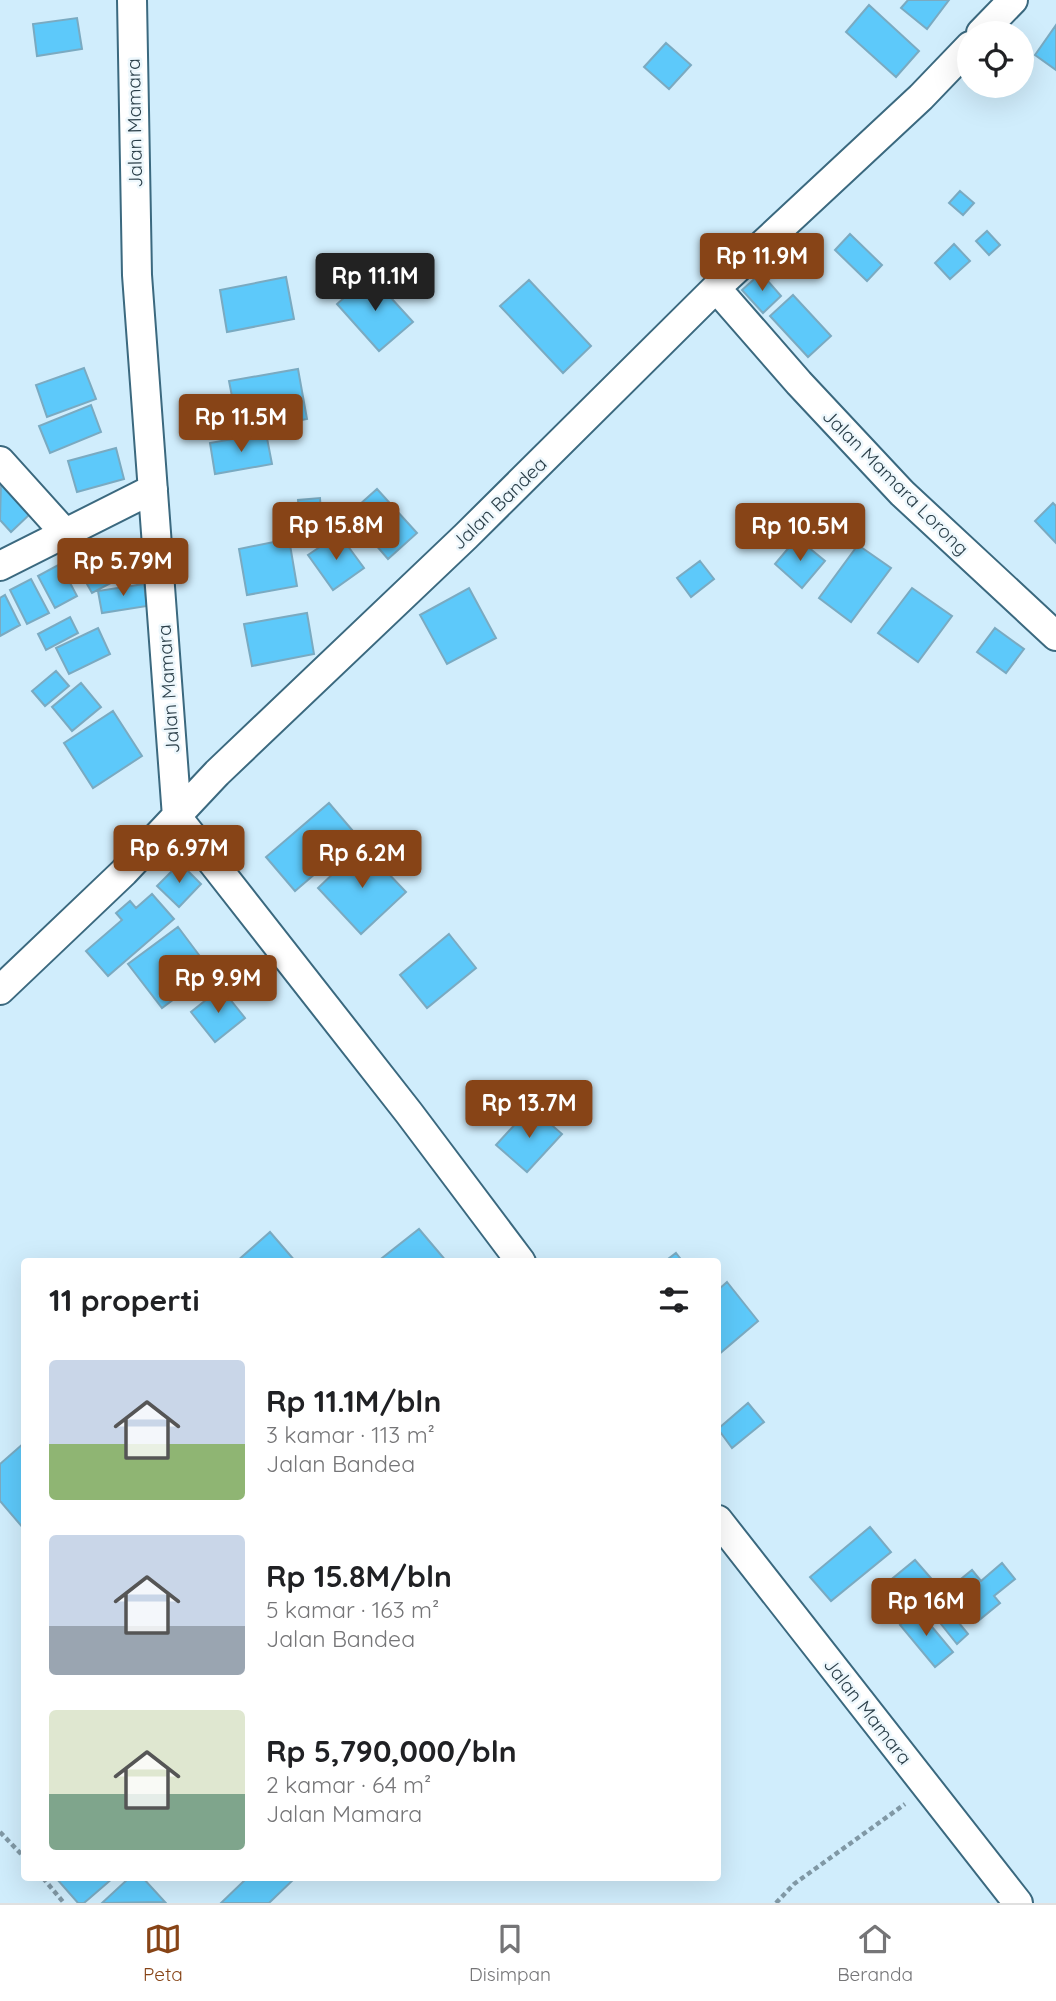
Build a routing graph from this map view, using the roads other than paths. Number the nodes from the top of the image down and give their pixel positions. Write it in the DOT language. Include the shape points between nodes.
graph roads {
  1 [pos="131,0"];
  2 [pos="1013,0"];
  3 [pos="993,21"];
  4 [pos="957,60"];
  5 [pos="716,288"];
  6 [pos="0,461"];
  7 [pos="153,489"];
  8 [pos="65,533"];
  9 [pos="0,566"];
  10 [pos="1056,636"];
  11 [pos="177,817"];
  12 [pos="0,989"];
  13 [pos="518,1258"];
  14 [pos="721,1524"];
  15 [pos="1018,1903"];
  1 -- 7 [label="street, Jalan Mamara" via="137,275"];
  2 -- 3 [label="street"];
  4 -- 5 [label="street, Jalan Bandea"];
  5 -- 10 [label="street, Jalan Mamara Lorong" via="902,493"];
  5 -- 11 [label="street, Jalan Bandea"];
  6 -- 8 [label="street"];
  7 -- 8 [label="street"];
  7 -- 11 [label="street, Jalan Mamara"];
  8 -- 9 [label="street"];
  11 -- 12 [label="street, Jalan Bandea"];
  11 -- 13 [label="street"];
  14 -- 15 [label="street, Jalan Mamara"];
}
